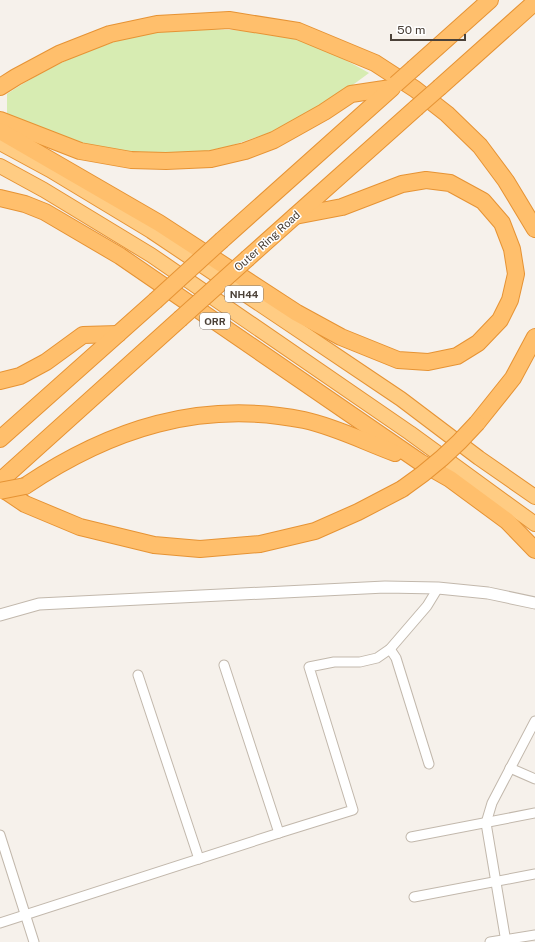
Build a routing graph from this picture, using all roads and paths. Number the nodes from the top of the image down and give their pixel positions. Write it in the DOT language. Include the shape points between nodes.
graph roads {
  1 [pos="490,0"];
  2 [pos="535,2"];
  3 [pos="0,87"];
  4 [pos="391,88"];
  5 [pos="0,120"];
  6 [pos="0,131"];
  7 [pos="0,143"];
  8 [pos="0,166"];
  9 [pos="0,198"];
  10 [pos="295,216"];
  11 [pos="535,229"];
  12 [pos="118,334"];
  13 [pos="535,337"];
  14 [pos="0,381"];
  15 [pos="0,439"];
  16 [pos="420,462"];
  17 [pos="456,476"];
  18 [pos="3,481"];
  19 [pos="0,491"];
  20 [pos="532,495"];
  21 [pos="508,513"];
  22 [pos="535,524"];
  23 [pos="535,550"];
  24 [pos="438,588"];
  25 [pos="535,603"];
  26 [pos="0,615"];
  27 [pos="390,649"];
  28 [pos="224,665"];
  29 [pos="138,675"];
  30 [pos="535,722"];
  31 [pos="429,764"];
  32 [pos="510,768"];
  33 [pos="535,779"];
  34 [pos="535,813"];
  35 [pos="486,823"];
  36 [pos="279,833"];
  37 [pos="0,835"];
  38 [pos="411,837"];
  39 [pos="199,860"];
  40 [pos="535,874"];
  41 [pos="496,880"];
  42 [pos="414,897"];
  43 [pos="25,915"];
  44 [pos="0,923"];
  45 [pos="535,935"];
  46 [pos="506,941"];
  47 [pos="34,942"];
  48 [pos="490,942"];
  1 -- 4 [label="highway, bridge"];
  2 -- 10 [label="highway, Outer Ring Road / ORR, bridge"];
  3 -- 11 [label="highway" via="59,54 110,34 157,24 230,20 298,30 375,63 416,89 447,114 480,146 506,181"];
  4 -- 5 [label="highway" via="351,94 274,140 245,151 211,159 131,160 80,151"];
  4 -- 12 [label="highway, bridge"];
  6 -- 10 [label="highway" via="159,223 297,313 341,337 398,360 428,362 457,356 478,343 500,320 510,300 516,274 512,250 502,223 483,201 450,183 426,180 402,184 342,207"];
  7 -- 20 [label="highway, NH44" via="151,231 401,399"];
  8 -- 17 [label="highway, NH44" via="151,254 410,433"];
  9 -- 16 [label="highway, ORR" via="45,212 120,256"];
  10 -- 18 [label="highway, Outer Ring Road / ORR, bridge"];
  12 -- 14 [label="highway" via="83,335 46,362 20,376"];
  12 -- 15 [label="highway"];
  13 -- 18 [label="highway, ORR, bridge" via="513,378 460,442 420,477 402,489 315,531 260,544 200,549 154,545 80,527 25,504"];
  16 -- 17 [label="highway, ORR"];
  16 -- 19 [label="highway, ORR, bridge" via="354,436 305,421 256,415 208,415 166,421 128,432 85,451 24,486"];
  17 -- 21 [label="highway, ORR"];
  21 -- 22 [label="highway"];
  21 -- 23 [label="highway, ORR"];
  24 -- 25 [label="street" via="488,593"];
  24 -- 26 [label="street" via="385,587 39,604"];
  24 -- 27 [label="street" via="427,606"];
  27 -- 31 [label="street" via="396,658"];
  27 -- 36 [label="street" via="377,658 360,662 334,662 309,667 353,810"];
  28 -- 36 [label="street"];
  29 -- 39 [label="street"];
  30 -- 32 [label="street"];
  32 -- 33 [label="street"];
  32 -- 35 [label="street" via="492,803"];
  34 -- 35 [label="street"];
  35 -- 38 [label="street"];
  35 -- 41 [label="street"];
  36 -- 39 [label="street"];
  37 -- 43 [label="street"];
  39 -- 43 [label="street"];
  40 -- 41 [label="street"];
  41 -- 42 [label="street"];
  41 -- 46 [label="street"];
  43 -- 44 [label="street"];
  43 -- 47 [label="street"];
  45 -- 46 [label="street"];
  46 -- 48 [label="street"];
}
